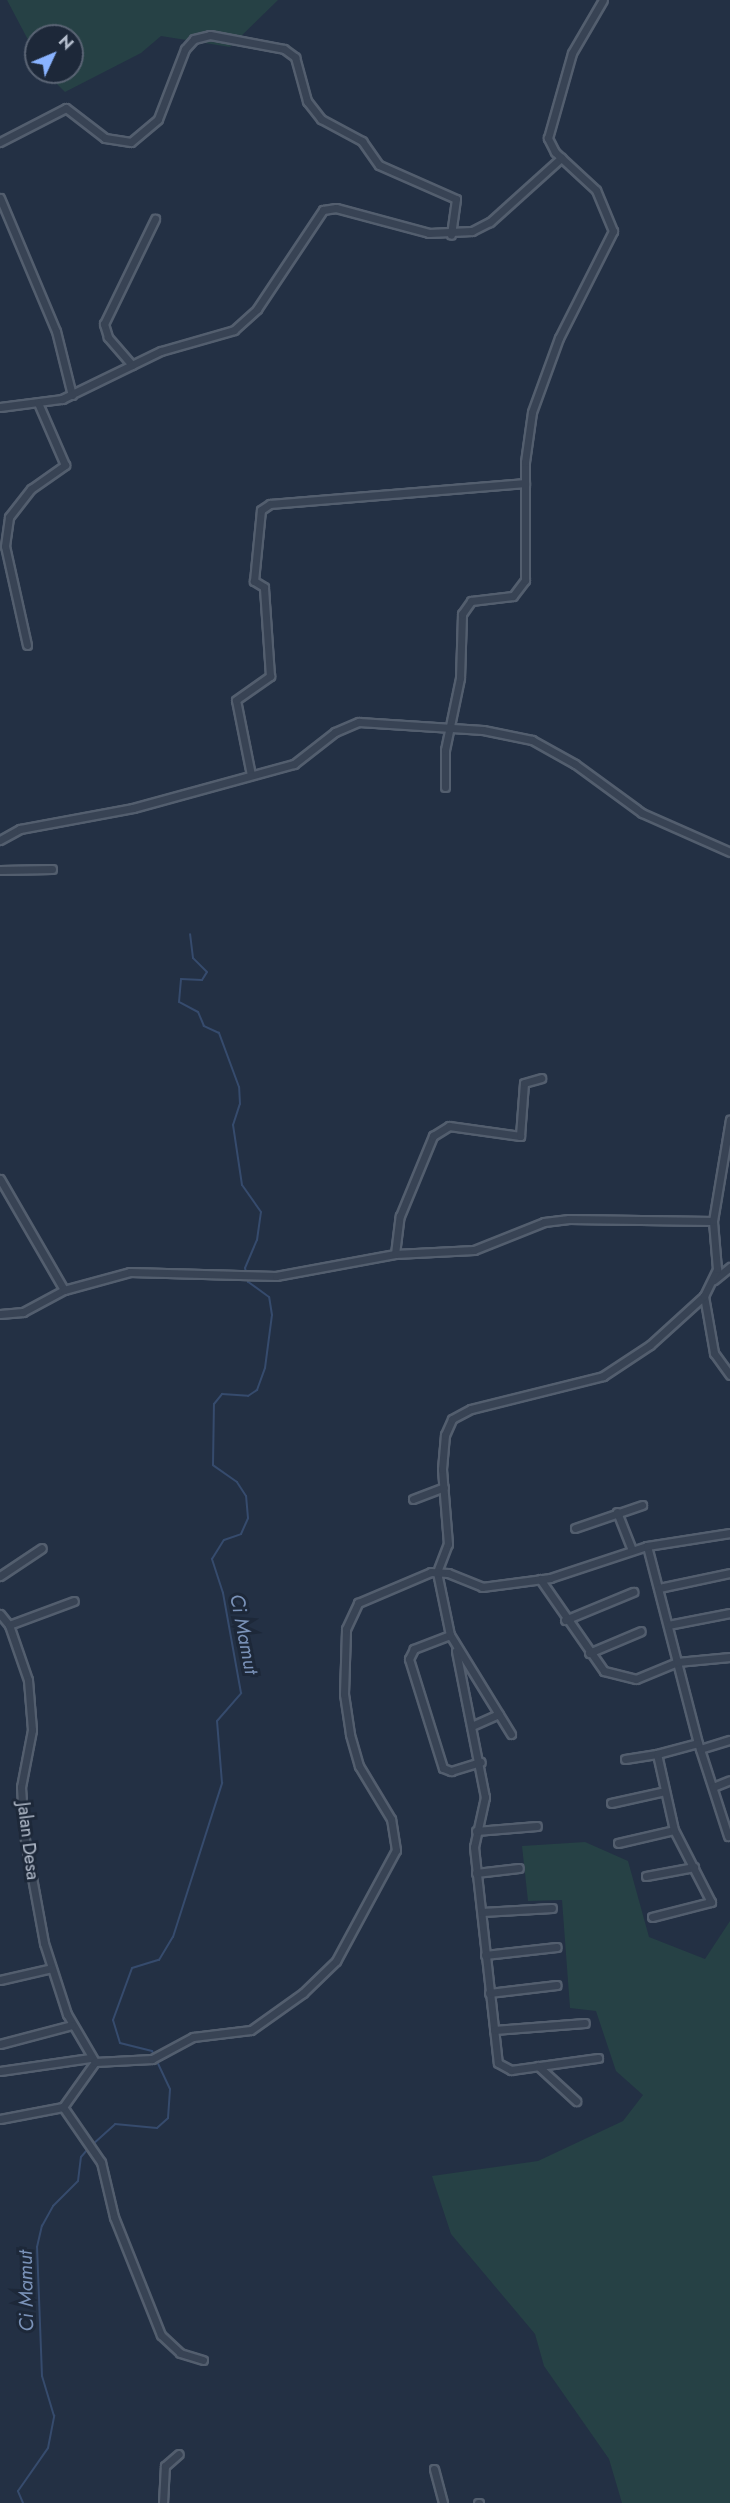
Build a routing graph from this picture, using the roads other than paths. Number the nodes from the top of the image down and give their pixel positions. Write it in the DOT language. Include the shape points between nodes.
graph roads {
  1 [pos="603,0"];
  2 [pos="0,142"];
  3 [pos="561,158"];
  4 [pos="0,198"];
  5 [pos="155,219"];
  6 [pos="452,235"];
  7 [pos="132,365"];
  8 [pos="72,395"];
  9 [pos="38,403"];
  10 [pos="0,407"];
  11 [pos="525,483"];
  12 [pos="27,645"];
  13 [pos="450,728"];
  14 [pos="251,775"];
  15 [pos="445,787"];
  16 [pos="0,840"];
  17 [pos="730,852"];
  18 [pos="52,869"];
  19 [pos="0,870"];
  20 [pos="541,1078"];
  21 [pos="730,1119"];
  22 [pos="0,1179"];
  23 [pos="713,1221"];
  24 [pos="395,1254"];
  25 [pos="730,1268"];
  26 [pos="714,1280"];
  27 [pos="64,1290"];
  28 [pos="704,1296"];
  29 [pos="0,1314"];
  30 [pos="730,1375"];
  31 [pos="444,1487"];
  32 [pos="413,1498"];
  33 [pos="642,1505"];
  34 [pos="618,1512"];
  35 [pos="575,1528"];
  36 [pos="730,1533"];
  37 [pos="647,1546"];
  38 [pos="42,1548"];
  39 [pos="632,1550"];
  40 [pos="437,1572"];
  41 [pos="730,1573"];
  42 [pos="0,1576"];
  43 [pos="540,1579"];
  44 [pos="659,1588"];
  45 [pos="633,1592"];
  46 [pos="74,1601"];
  47 [pos="730,1613"];
  48 [pos="0,1614"];
  49 [pos="565,1620"];
  50 [pos="9,1624"];
  51 [pos="668,1625"];
  52 [pos="641,1631"];
  53 [pos="450,1635"];
  54 [pos="456,1651"];
  55 [pos="589,1653"];
  56 [pos="730,1657"];
  57 [pos="677,1662"];
  58 [pos="499,1714"];
  59 [pos="474,1725"];
  60 [pos="511,1734"];
  61 [pos="730,1740"];
  62 [pos="699,1746"];
  63 [pos="657,1754"];
  64 [pos="624,1759"];
  65 [pos="481,1762"];
  66 [pos="730,1780"];
  67 [pos="713,1787"];
  68 [pos="665,1791"];
  69 [pos="611,1803"];
  70 [pos="727,1822"];
  71 [pos="537,1827"];
  72 [pos="674,1830"];
  73 [pos="476,1831"];
  74 [pos="728,1836"];
  75 [pos="618,1843"];
  76 [pos="694,1867"];
  77 [pos="519,1868"];
  78 [pos="476,1874"];
  79 [pos="646,1876"];
  80 [pos="552,1908"];
  81 [pos="482,1912"];
  82 [pos="652,1917"];
  83 [pos="557,1947"];
  84 [pos="485,1955"];
  85 [pos="52,1968"];
  86 [pos="0,1980"];
  87 [pos="557,1985"];
  88 [pos="489,1993"];
  89 [pos="585,2023"];
  90 [pos="72,2025"];
  91 [pos="494,2030"];
  92 [pos="0,2044"];
  93 [pos="598,2058"];
  94 [pos="93,2060"];
  95 [pos="538,2066"];
  96 [pos="0,2071"];
  97 [pos="576,2101"];
  98 [pos="63,2107"];
  99 [pos="0,2119"];
  100 [pos="203,2360"];
  101 [pos="179,2454"];
  102 [pos="434,2469"];
  103 [pos="163,2503"];
  104 [pos="443,2503"];
  1 -- 3 [label="street" via="572,53 548,131 549,143"];
  2 -- 6 [label="street" via="66,108 105,138 131,142 158,118 185,49 194,39 210,35 284,49 295,57 306,101 321,119 362,141 379,165 456,199"];
  3 -- 6 [label="street" via="484,226"];
  3 -- 11 [label="street" via="596,190 613,231 559,338 535,401"];
  4 -- 8 [label="street" via="56,331"];
  5 -- 7 [label="street" via="105,324 108,337"];
  6 -- 7 [label="street" via="327,209 245,322"];
  7 -- 8 [label="street"];
  8 -- 9 [label="street"];
  9 -- 10 [label="street"];
  9 -- 12 [label="street" via="63,461 14,506 9,517 4,546"];
  11 -- 13 [label="street" via="525,580 513,596 471,601 464,609 458,702"];
  11 -- 14 [label="street" via="270,504 261,510 254,580 264,587 270,676 236,700"];
  13 -- 14 [label="street" via="352,724 294,764"];
  13 -- 15 [label="street"];
  13 -- 17 [label="street" via="532,741 575,764 642,813"];
  14 -- 16 [label="street" via="134,808 20,829"];
  18 -- 19 [label="street"];
  20 -- 24 [label="street" via="524,1083 520,1136 449,1126 433,1136 400,1216"];
  21 -- 23 [label="street"];
  22 -- 27 [label="street"];
  23 -- 24 [label="street" via="569,1219 544,1222 480,1249"];
  23 -- 26 [label="street"];
  24 -- 27 [label="street" via="308,1273 245,1276 130,1272"];
  25 -- 26 [label="street"];
  26 -- 28 [label="street"];
  27 -- 29 [label="street" via="23,1312"];
  28 -- 30 [label="street" via="714,1353"];
  28 -- 31 [label="street" via="650,1345 595,1381 458,1413 445,1435"];
  31 -- 32 [label="street"];
  31 -- 40 [label="street" via="448,1544"];
  33 -- 34 [label="street"];
  34 -- 35 [label="street"];
  34 -- 39 [label="street"];
  36 -- 37 [label="street"];
  37 -- 39 [label="street"];
  37 -- 44 [label="street"];
  38 -- 42 [label="street"];
  39 -- 43 [label="street"];
  40 -- 43 [label="street" via="480,1587"];
  40 -- 53 [label="street"];
  40 -- 94 [label="street" via="365,1598 350,1614 344,1672 350,1734 359,1766 391,1819 396,1839 392,1864 355,1930 321,1977 260,2025 233,2035 193,2037 154,2058 123,2064"];
  41 -- 44 [label="street"];
  43 -- 49 [label="street"];
  44 -- 51 [label="street"];
  45 -- 49 [label="street"];
  46 -- 50 [label="street"];
  47 -- 51 [label="street"];
  48 -- 50 [label="street, Jalan Desa"];
  49 -- 55 [label="street"];
  50 -- 85 [label="street, Jalan Desa" via="28,1680 33,1730 21,1787 24,1834"];
  51 -- 57 [label="street"];
  52 -- 55 [label="street"];
  53 -- 54 [label="street"];
  53 -- 65 [label="street" via="414,1648 410,1659 443,1768 451,1771"];
  54 -- 58 [label="street"];
  54 -- 59 [label="street" via="455,1664"];
  55 -- 57 [label="street" via="604,1671 633,1679"];
  56 -- 57 [label="street"];
  57 -- 62 [label="street"];
  58 -- 59 [label="street"];
  58 -- 60 [label="street"];
  59 -- 65 [label="street"];
  61 -- 62 [label="street"];
  62 -- 63 [label="street"];
  62 -- 67 [label="street"];
  63 -- 64 [label="street"];
  63 -- 68 [label="street"];
  65 -- 73 [label="street" via="485,1797"];
  66 -- 67 [label="street"];
  67 -- 70 [label="street"];
  68 -- 69 [label="street"];
  68 -- 72 [label="street"];
  70 -- 74 [label="street"];
  71 -- 73 [label="street"];
  72 -- 75 [label="street"];
  72 -- 76 [label="street"];
  73 -- 78 [label="street"];
  76 -- 79 [label="street"];
  76 -- 82 [label="street" via="711,1896 710,1904"];
  77 -- 78 [label="street"];
  78 -- 81 [label="street"];
  80 -- 81 [label="street"];
  81 -- 84 [label="street"];
  83 -- 84 [label="street"];
  84 -- 88 [label="street"];
  85 -- 86 [label="street"];
  85 -- 90 [label="street, Jalan Desa"];
  87 -- 88 [label="street"];
  88 -- 91 [label="street"];
  89 -- 91 [label="street"];
  90 -- 92 [label="street"];
  90 -- 94 [label="street, Jalan Desa"];
  91 -- 95 [label="street" via="500,2066 511,2070"];
  93 -- 95 [label="street"];
  94 -- 96 [label="street"];
  94 -- 98 [label="street"];
  95 -- 97 [label="street"];
  98 -- 99 [label="street"];
  98 -- 100 [label="street" via="94,2151 114,2217 161,2335 180,2353"];
  101 -- 103 [label="street" via="165,2466"];
  102 -- 104 [label="street"];
}
